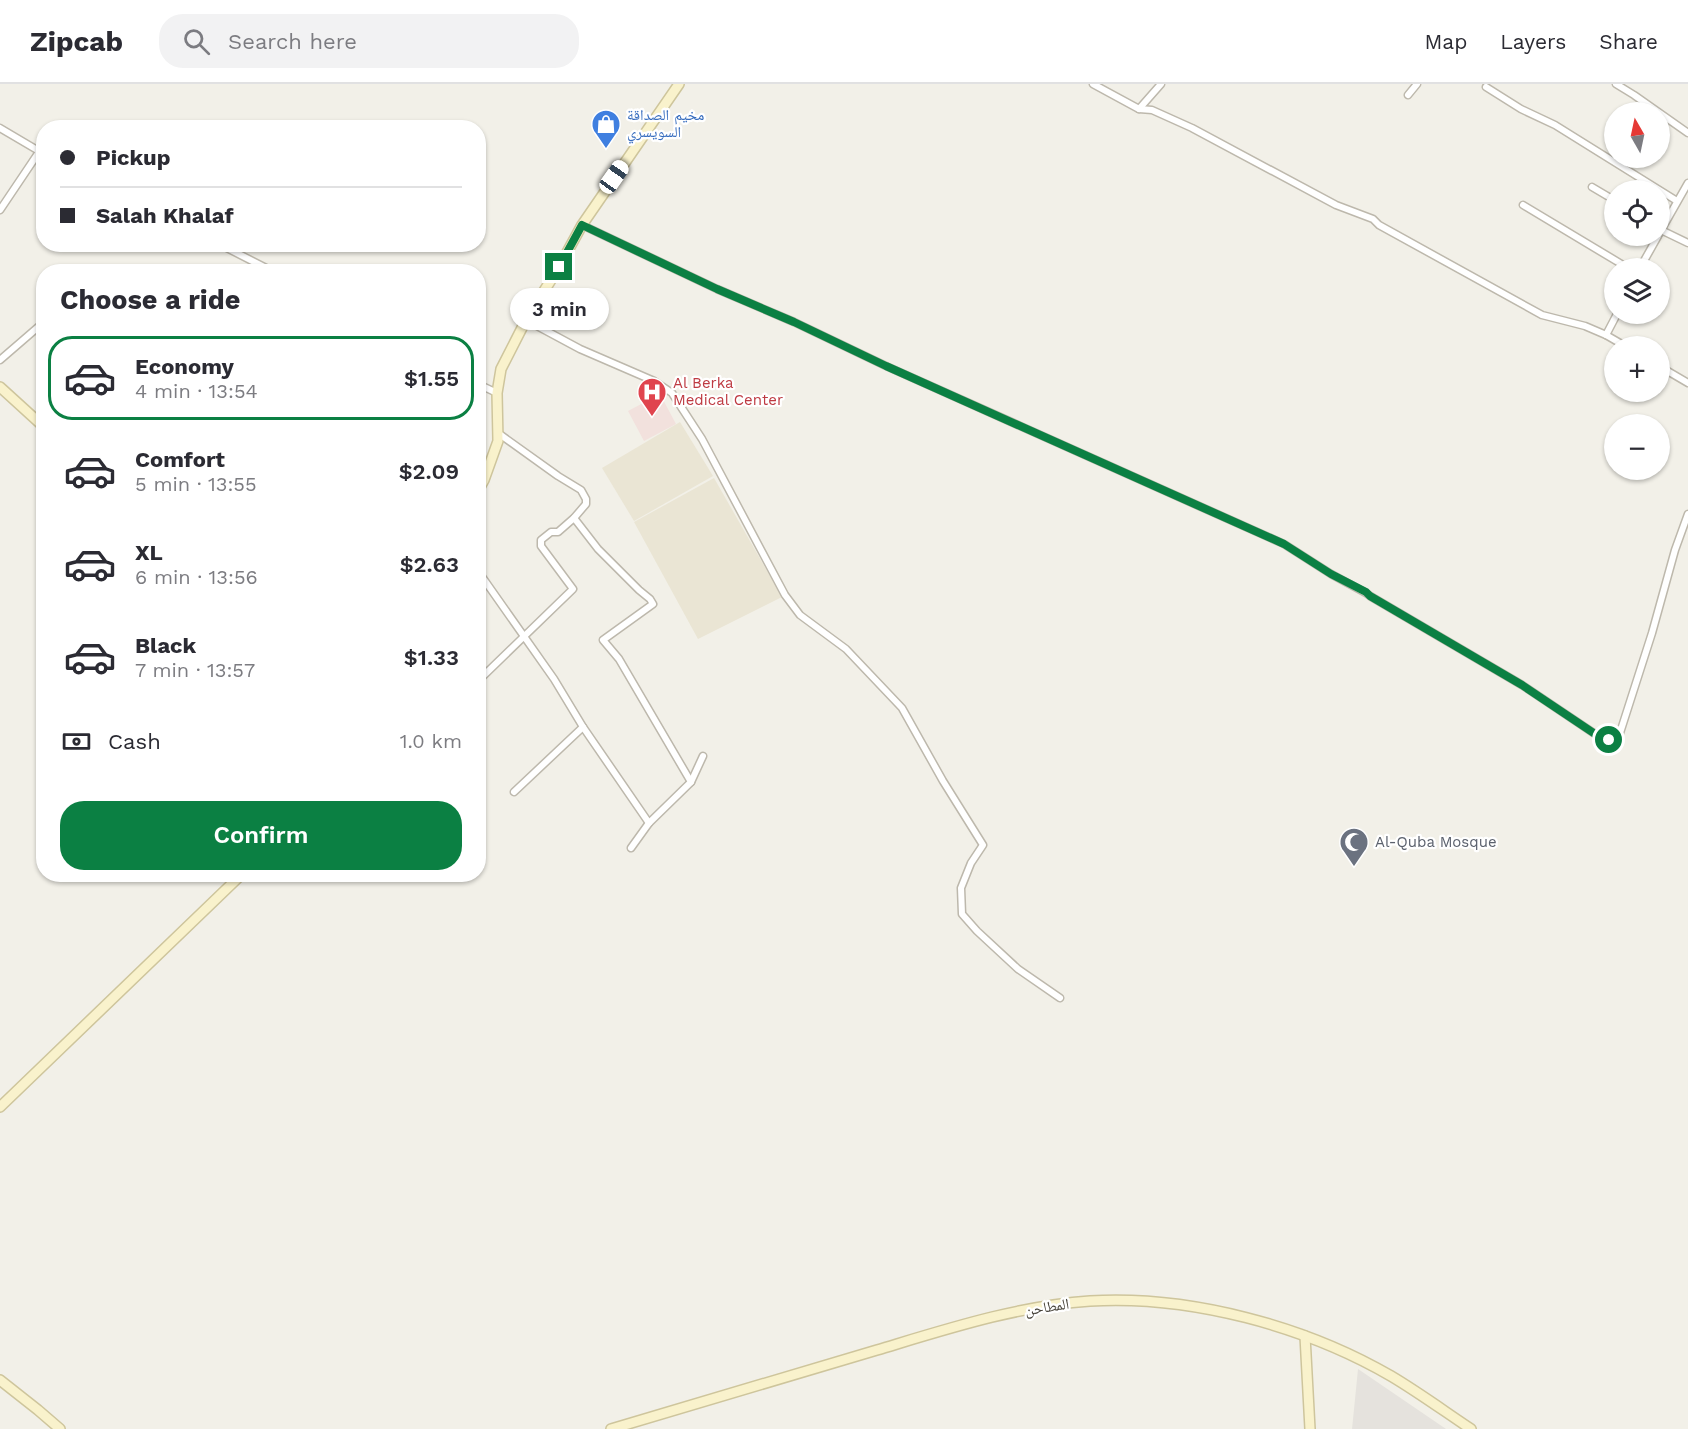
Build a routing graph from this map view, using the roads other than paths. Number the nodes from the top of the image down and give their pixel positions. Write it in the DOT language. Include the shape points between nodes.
graph roads {
  1 [pos="679,84"];
  2 [pos="1093,84"];
  3 [pos="1161,84"];
  4 [pos="1416,84"];
  5 [pos="1616,84"];
  6 [pos="1486,87"];
  7 [pos="1408,95"];
  8 [pos="1139,109"];
  9 [pos="0,128"];
  10 [pos="1688,133"];
  11 [pos="36,150"];
  12 [pos="36,160"];
  13 [pos="1688,183"];
  14 [pos="1592,187"];
  15 [pos="1604,194"];
  16 [pos="1677,201"];
  17 [pos="1523,205"];
  18 [pos="0,210"];
  19 [pos="1670,213"];
  20 [pos="582,225"];
  21 [pos="1670,235"];
  22 [pos="1688,243"];
  23 [pos="235,252"];
  24 [pos="1611,258"];
  25 [pos="258,264"];
  26 [pos="526,320"];
  27 [pos="1611,324"];
  28 [pos="36,329"];
  29 [pos="1605,335"];
  30 [pos="0,360"];
  31 [pos="1670,372"];
  32 [pos="1688,383"];
  33 [pos="0,387"];
  34 [pos="486,388"];
  35 [pos="497,393"];
  36 [pos="36,420"];
  37 [pos="498,433"];
  38 [pos="486,474"];
  39 [pos="1688,514"];
  40 [pos="574,518"];
  41 [pos="486,582"];
  42 [pos="525,637"];
  43 [pos="486,674"];
  44 [pos="583,727"];
  45 [pos="703,756"];
  46 [pos="691,782"];
  47 [pos="514,792"];
  48 [pos="649,823"];
  49 [pos="631,848"];
  50 [pos="234,882"];
  51 [pos="1060,998"];
  52 [pos="0,1107"];
  53 [pos="1305,1336"];
  54 [pos="0,1380"];
  55 [pos="60,1429"];
  56 [pos="611,1429"];
  57 [pos="1310,1429"];
  58 [pos="1471,1429"];
  1 -- 20 [label="street"];
  2 -- 8 [label="street"];
  3 -- 8 [label="street"];
  4 -- 7 [label="street"];
  5 -- 10 [label="street"];
  6 -- 16 [label="street"];
  8 -- 29 [label="street" via="1152,110 1192,128 1336,205 1373,219 1542,315"];
  9 -- 11 [label="street"];
  12 -- 18 [label="street"];
  13 -- 16 [label="street"];
  14 -- 15 [label="street"];
  16 -- 19 [label="street"];
  17 -- 24 [label="street"];
  20 -- 26 [label="street"];
  20 -- 39 [label="street" via="1284,544 1522,685 1604,740 1618,736"];
  21 -- 22 [label="street"];
  23 -- 25 [label="street"];
  26 -- 35 [label="street" via="501,369"];
  26 -- 51 [label="street" via="579,350 654,381 672,393 702,439 785,595 800,615 846,649 902,708 982,845 961,888 962,914 1018,969"];
  27 -- 29 [label="street"];
  28 -- 30 [label="street"];
  31 -- 32 [label="street"];
  33 -- 36 [label="street"];
  34 -- 35 [label="street"];
  35 -- 37 [label="street"];
  37 -- 38 [label="street"];
  37 -- 40 [label="street" via="581,490 586,504"];
  40 -- 42 [label="street" via="541,540 541,546 573,589"];
  40 -- 46 [label="street" via="598,549 653,604 603,640 619,659"];
  41 -- 42 [label="street"];
  42 -- 43 [label="street"];
  42 -- 44 [label="street"];
  44 -- 47 [label="street"];
  44 -- 48 [label="street"];
  45 -- 46 [label="street"];
  46 -- 48 [label="street"];
  48 -- 49 [label="street"];
  50 -- 52 [label="street"];
  53 -- 56 [label="street, المطاحن" via="1234,1315 1186,1306 1091,1301 1039,1306 964,1324"];
  53 -- 57 [label="street"];
  53 -- 58 [label="street, المطاحن" via="1391,1376"];
  54 -- 55 [label="street"];
}
